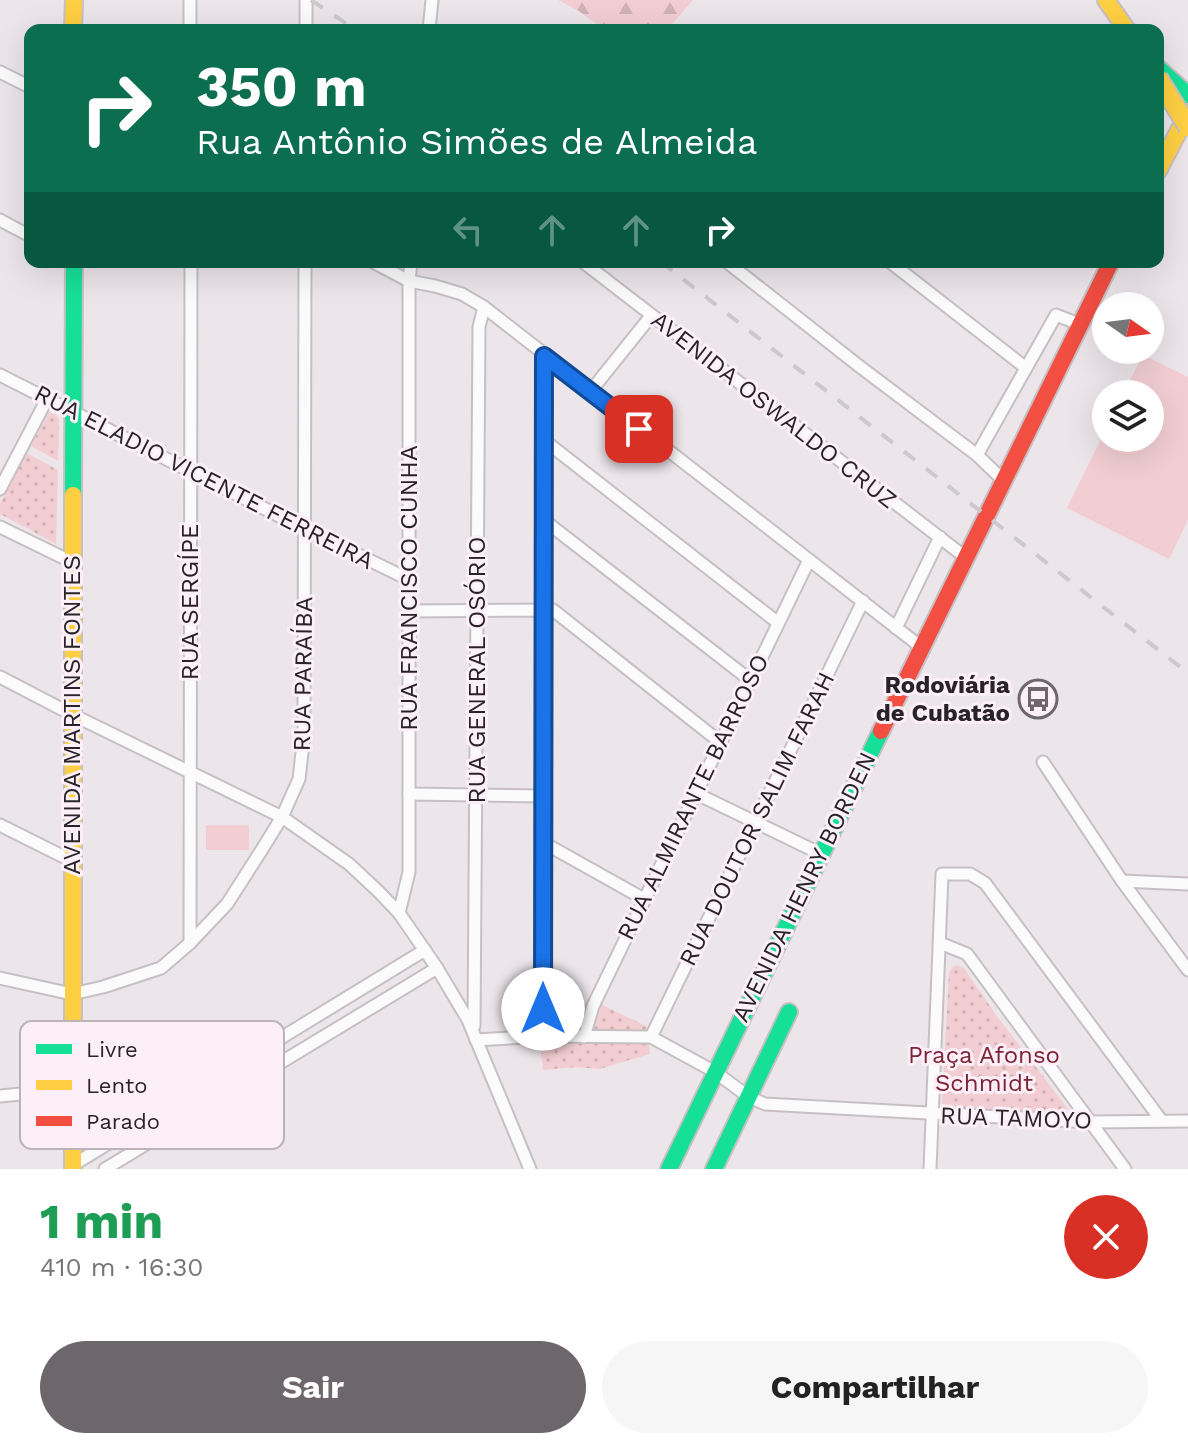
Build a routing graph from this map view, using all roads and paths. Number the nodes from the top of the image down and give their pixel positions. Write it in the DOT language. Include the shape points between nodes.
graph roads {
  1 [pos="74,0"];
  2 [pos="190,0"];
  3 [pos="306,0"];
  4 [pos="432,0"];
  5 [pos="1106,0"];
  6 [pos="73,24"];
  7 [pos="190,24"];
  8 [pos="306,24"];
  9 [pos="430,24"];
  10 [pos="1123,24"];
  11 [pos="0,72"];
  12 [pos="1164,73"];
  13 [pos="24,84"];
  14 [pos="1164,88"];
  15 [pos="1188,95"];
  16 [pos="1188,113"];
  17 [pos="1188,127"];
  18 [pos="1164,159"];
  19 [pos="0,220"];
  20 [pos="24,233"];
  21 [pos="74,268"];
  22 [pos="191,268"];
  23 [pos="305,268"];
  24 [pos="384,268"];
  25 [pos="410,268"];
  26 [pos="591,268"];
  27 [pos="735,268"];
  28 [pos="898,268"];
  29 [pos="1108,268"];
  30 [pos="409,281"];
  31 [pos="484,307"];
  32 [pos="651,316"];
  33 [pos="1079,324"];
  34 [pos="544,356"];
  35 [pos="1026,368"];
  36 [pos="0,375"];
  37 [pos="590,392"];
  38 [pos="47,399"];
  39 [pos="73,412"];
  40 [pos="545,441"];
  41 [pos="977,455"];
  42 [pos="191,472"];
  43 [pos="1003,480"];
  44 [pos="0,489"];
  45 [pos="545,521"];
  46 [pos="0,527"];
  47 [pos="305,529"];
  48 [pos="940,537"];
  49 [pos="965,557"];
  50 [pos="809,560"];
  51 [pos="72,562"];
  52 [pos="408,579"];
  53 [pos="863,601"];
  54 [pos="409,611"];
  55 [pos="545,611"];
  56 [pos="476,612"];
  57 [pos="777,622"];
  58 [pos="896,628"];
  59 [pos="921,647"];
  60 [pos="0,677"];
  61 [pos="750,680"];
  62 [pos="73,715"];
  63 [pos="720,742"];
  64 [pos="1043,762"];
  65 [pos="189,771"];
  66 [pos="695,793"];
  67 [pos="409,794"];
  68 [pos="477,795"];
  69 [pos="543,796"];
  70 [pos="282,817"];
  71 [pos="756,823"];
  72 [pos="0,825"];
  73 [pos="544,843"];
  74 [pos="821,854"];
  75 [pos="72,861"];
  76 [pos="1122,881"];
  77 [pos="1188,884"];
  78 [pos="644,899"];
  79 [pos="399,913"];
  80 [pos="190,943"];
  81 [pos="940,943"];
  82 [pos="425,950"];
  83 [pos="437,968"];
  84 [pos="1188,970"];
  85 [pos="0,978"];
  86 [pos="72,994"];
  87 [pos="789,1012"];
  88 [pos="72,1021"];
  89 [pos="475,1036"];
  90 [pos="543,1036"];
  91 [pos="284,1037"];
  92 [pos="584,1037"];
  93 [pos="651,1037"];
  94 [pos="284,1061"];
  95 [pos="715,1072"];
  96 [pos="20,1094"];
  97 [pos="0,1096"];
  98 [pos="749,1097"];
  99 [pos="932,1114"];
  100 [pos="1161,1120"];
  101 [pos="1188,1121"];
  102 [pos="1091,1122"];
  103 [pos="101,1149"];
  104 [pos="138,1149"];
  105 [pos="70,1168"];
  106 [pos="105,1169"];
  107 [pos="530,1169"];
  108 [pos="669,1169"];
  109 [pos="714,1169"];
  110 [pos="930,1169"];
  111 [pos="1125,1169"];
  1 -- 6 [label="main road"];
  2 -- 7 [label="street"];
  3 -- 8 [label="street"];
  4 -- 9 [label="street"];
  5 -- 10 [label="main road"];
  11 -- 13 [label="street"];
  12 -- 15 [label="main road"];
  14 -- 17 [label="main road, bridge"];
  16 -- 18 [label="main road"];
  19 -- 20 [label="street"];
  21 -- 39 [label="main road, AVENIDA MARTINS FONTES"];
  22 -- 42 [label="street, RUA SERGÍPE"];
  23 -- 47 [label="street, RUA PARAÍBA"];
  24 -- 30 [label="street"];
  25 -- 30 [label="street, RUA FRANCISCO CUNHA"];
  26 -- 32 [label="street, AVENIDA OSWALDO CRUZ"];
  27 -- 41 [label="street"];
  28 -- 35 [label="street"];
  29 -- 33 [label="main road, AVENIDA HENRY BORDEN"];
  30 -- 31 [label="street" via="462,294"];
  30 -- 52 [label="street, RUA FRANCISCO CUNHA"];
  31 -- 34 [label="street"];
  31 -- 56 [label="street, RUA GENERAL OSÓRIO" via="479,327"];
  32 -- 37 [label="street"];
  32 -- 48 [label="street, AVENIDA OSWALDO CRUZ"];
  33 -- 35 [label="street" via="1056,315"];
  33 -- 43 [label="main road, AVENIDA HENRY BORDEN"];
  34 -- 37 [label="street"];
  34 -- 40 [label="street"];
  35 -- 41 [label="street"];
  36 -- 38 [label="street, RUA ELADIO VICENTE FERREIRA"];
  37 -- 50 [label="street"];
  38 -- 39 [label="street, RUA ELADIO VICENTE FERREIRA"];
  38 -- 44 [label="street"];
  39 -- 42 [label="street, RUA ELADIO VICENTE FERREIRA"];
  39 -- 51 [label="main road, AVENIDA MARTINS FONTES"];
  40 -- 45 [label="street"];
  40 -- 57 [label="street"];
  41 -- 43 [label="street"];
  42 -- 47 [label="street, RUA ELADIO VICENTE FERREIRA"];
  42 -- 65 [label="street, RUA SERGÍPE"];
  43 -- 49 [label="main road, AVENIDA HENRY BORDEN"];
  45 -- 55 [label="street"];
  45 -- 61 [label="street"];
  46 -- 51 [label="street"];
  47 -- 52 [label="street, RUA ELADIO VICENTE FERREIRA"];
  47 -- 70 [label="street, RUA PARAÍBA" via="304,735 299,779"];
  48 -- 49 [label="street, AVENIDA OSWALDO CRUZ"];
  48 -- 58 [label="street"];
  49 -- 59 [label="main road, AVENIDA HENRY BORDEN"];
  50 -- 53 [label="street"];
  50 -- 57 [label="street, RUA ALMIRANTE BARROSO"];
  51 -- 62 [label="main road, AVENIDA MARTINS FONTES"];
  52 -- 54 [label="street, RUA FRANCISCO CUNHA"];
  53 -- 58 [label="street"];
  53 -- 71 [label="street, RUA DOUTOR SALIM FARAH"];
  54 -- 56 [label="street"];
  54 -- 67 [label="street, RUA FRANCISCO CUNHA"];
  55 -- 56 [label="street"];
  55 -- 63 [label="street" via="553,610"];
  55 -- 69 [label="street"];
  56 -- 68 [label="street, RUA GENERAL OSÓRIO"];
  57 -- 61 [label="street, RUA ALMIRANTE BARROSO"];
  58 -- 59 [label="street"];
  59 -- 74 [label="main road, AVENIDA HENRY BORDEN"];
  60 -- 62 [label="street"];
  61 -- 63 [label="street, RUA ALMIRANTE BARROSO"];
  62 -- 65 [label="street"];
  62 -- 75 [label="main road, AVENIDA MARTINS FONTES"];
  63 -- 66 [label="street, RUA ALMIRANTE BARROSO"];
  64 -- 76 [label="street"];
  65 -- 70 [label="street"];
  65 -- 80 [label="street, RUA SERGÍPE"];
  66 -- 71 [label="street"];
  66 -- 78 [label="street, RUA ALMIRANTE BARROSO"];
  67 -- 68 [label="street"];
  67 -- 79 [label="street, RUA FRANCISCO CUNHA" via="409,872"];
  68 -- 69 [label="street"];
  68 -- 89 [label="street, RUA GENERAL OSÓRIO"];
  69 -- 73 [label="street"];
  70 -- 79 [label="street" via="349,864"];
  70 -- 80 [label="street, RUA PARAÍBA" via="227,904"];
  71 -- 74 [label="street"];
  71 -- 93 [label="street, RUA DOUTOR SALIM FARAH"];
  72 -- 75 [label="street"];
  73 -- 78 [label="street"];
  73 -- 90 [label="street"];
  74 -- 95 [label="main road, AVENIDA HENRY BORDEN"];
  75 -- 86 [label="main road, AVENIDA MARTINS FONTES"];
  76 -- 77 [label="street"];
  76 -- 84 [label="street"];
  78 -- 92 [label="street, RUA ALMIRANTE BARROSO" via="593,1006"];
  79 -- 82 [label="street"];
  80 -- 86 [label="street, RUA PARAÍBA" via="161,968"];
  81 -- 99 [label="street"];
  81 -- 100 [label="street" via="942,874 970,874 985,883"];
  81 -- 102 [label="street" via="967,954"];
  82 -- 83 [label="street"];
  82 -- 91 [label="street"];
  83 -- 89 [label="street"];
  83 -- 94 [label="street"];
  85 -- 86 [label="street, RUA PARAÍBA"];
  86 -- 88 [label="main road, AVENIDA MARTINS FONTES"];
  87 -- 98 [label="main road, AVENIDA HENRY BORDEN"];
  89 -- 90 [label="street"];
  89 -- 107 [label="street"];
  90 -- 92 [label="street"];
  92 -- 93 [label="street"];
  93 -- 95 [label="street"];
  95 -- 98 [label="street"];
  95 -- 108 [label="main road, AVENIDA HENRY BORDEN"];
  96 -- 97 [label="street"];
  98 -- 99 [label="street, RUA TAMOYO" via="765,1104"];
  98 -- 109 [label="main road, AVENIDA HENRY BORDEN"];
  99 -- 102 [label="street, RUA TAMOYO"];
  99 -- 110 [label="street"];
  100 -- 101 [label="street, RUA TAMOYO"];
  100 -- 102 [label="street, RUA TAMOYO"];
  102 -- 111 [label="street"];
  103 -- 105 [label="street"];
  104 -- 106 [label="street"];
}
